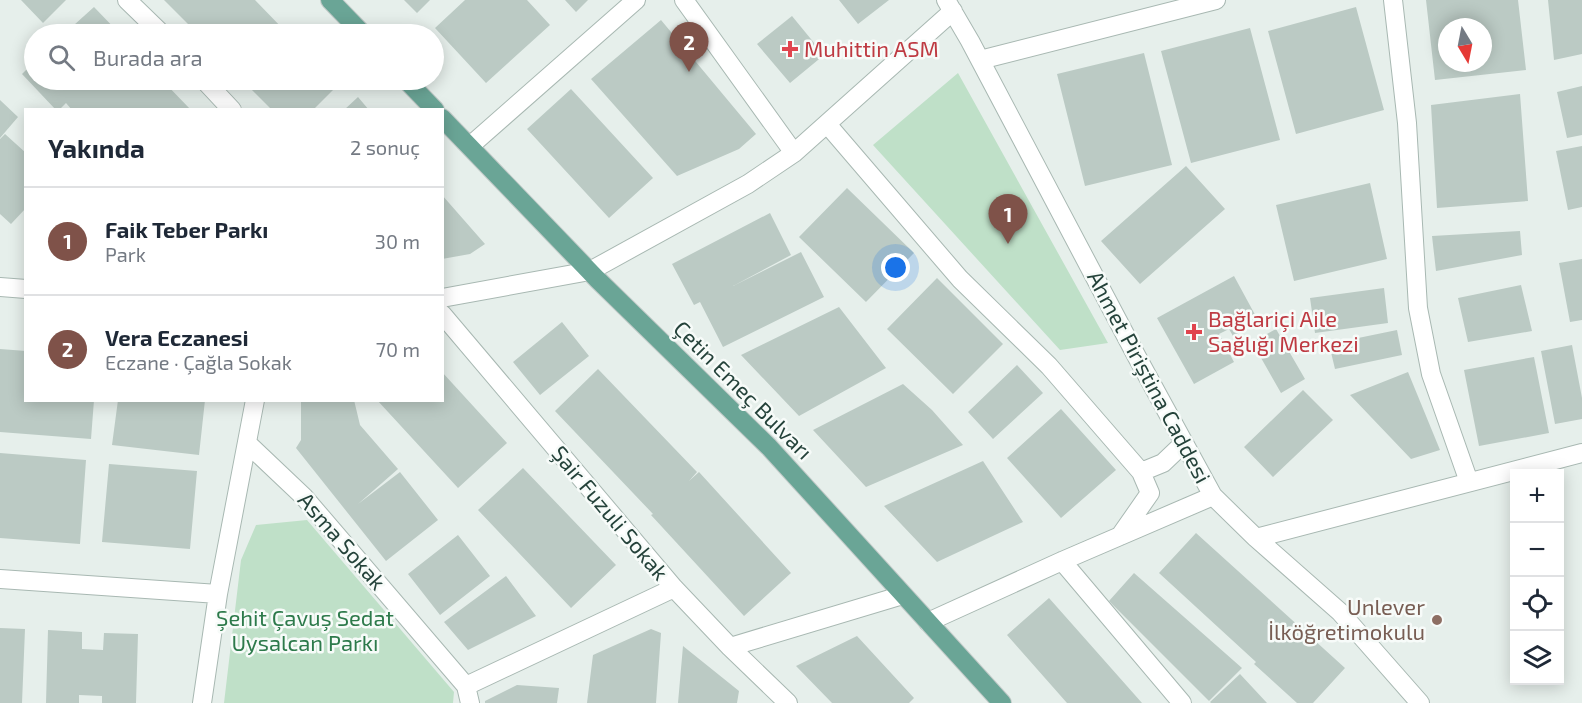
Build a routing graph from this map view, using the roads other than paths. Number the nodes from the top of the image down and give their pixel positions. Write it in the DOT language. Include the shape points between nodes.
graph roads {
  1 [pos="127,0"];
  2 [pos="330,0"];
  3 [pos="636,0"];
  4 [pos="684,0"];
  5 [pos="1216,0"];
  6 [pos="1393,0"];
  7 [pos="949,6"];
  8 [pos="152,24"];
  9 [pos="353,24"];
  10 [pos="980,60"];
  11 [pos="213,90"];
  12 [pos="416,90"];
  13 [pos="230,108"];
  14 [pos="433,108"];
  15 [pos="444,119"];
  16 [pos="827,124"];
  17 [pos="470,146"];
  18 [pos="794,153"];
  19 [pos="590,271"];
  20 [pos="0,287"];
  21 [pos="24,289"];
  22 [pos="444,298"];
  23 [pos="444,316"];
  24 [pos="255,402"];
  25 [pos="1184,443"];
  26 [pos="247,444"];
  27 [pos="1582,453"];
  28 [pos="1140,472"];
  29 [pos="1469,482"];
  30 [pos="1213,496"];
  31 [pos="1120,536"];
  32 [pos="1256,538"];
  33 [pos="1062,561"];
  34 [pos="0,579"];
  35 [pos="674,588"];
  36 [pos="218,594"];
  37 [pos="903,595"];
  38 [pos="928,622"];
  39 [pos="730,647"];
  40 [pos="468,695"];
  41 [pos="202,703"];
  42 [pos="788,703"];
  43 [pos="1002,703"];
  44 [pos="1182,703"];
  45 [pos="1420,703"];
  1 -- 8 [label="street"];
  2 -- 9 [label="main road"];
  3 -- 17 [label="street"];
  4 -- 18 [label="street"];
  5 -- 10 [label="street"];
  6 -- 29 [label="street" via="1407,123 1418,308 1431,374"];
  7 -- 10 [label="street, Ahmet Piriştina Caddesi"];
  7 -- 16 [label="street"];
  10 -- 25 [label="street, Ahmet Piriştina Caddesi"];
  11 -- 13 [label="street"];
  12 -- 14 [label="main road"];
  15 -- 17 [label="main road, Çetin Emeç Bulvarı"];
  16 -- 18 [label="street"];
  16 -- 28 [label="street" via="960,279 1049,366"];
  17 -- 19 [label="main road, Çetin Emeç Bulvarı"];
  18 -- 19 [label="street" via="748,184"];
  19 -- 22 [label="street"];
  19 -- 37 [label="main road, Çetin Emeç Bulvarı" via="769,447"];
  20 -- 21 [label="street"];
  23 -- 35 [label="street, Şair Fuzuli Sokak"];
  24 -- 26 [label="street"];
  25 -- 28 [label="street" via="1163,463"];
  25 -- 30 [label="street, Ahmet Piriştina Caddesi"];
  26 -- 36 [label="street"];
  26 -- 40 [label="street, Asma Sokak" via="304,497"];
  27 -- 29 [label="street"];
  28 -- 31 [label="street" via="1150,493"];
  29 -- 32 [label="street"];
  30 -- 31 [label="street"];
  30 -- 32 [label="street, Ahmet Piriştina Caddesi"];
  31 -- 33 [label="street"];
  32 -- 45 [label="street, Ahmet Piriştina Caddesi" via="1340,612"];
  33 -- 38 [label="street"];
  33 -- 44 [label="street"];
  34 -- 36 [label="street"];
  35 -- 39 [label="street, Şair Fuzuli Sokak"];
  35 -- 40 [label="street"];
  36 -- 41 [label="street"];
  37 -- 38 [label="main road, Çetin Emeç Bulvarı"];
  37 -- 39 [label="street"];
  38 -- 43 [label="main road, Çetin Emeç Bulvarı"];
  39 -- 42 [label="street, Şair Fuzuli Sokak"];
}
